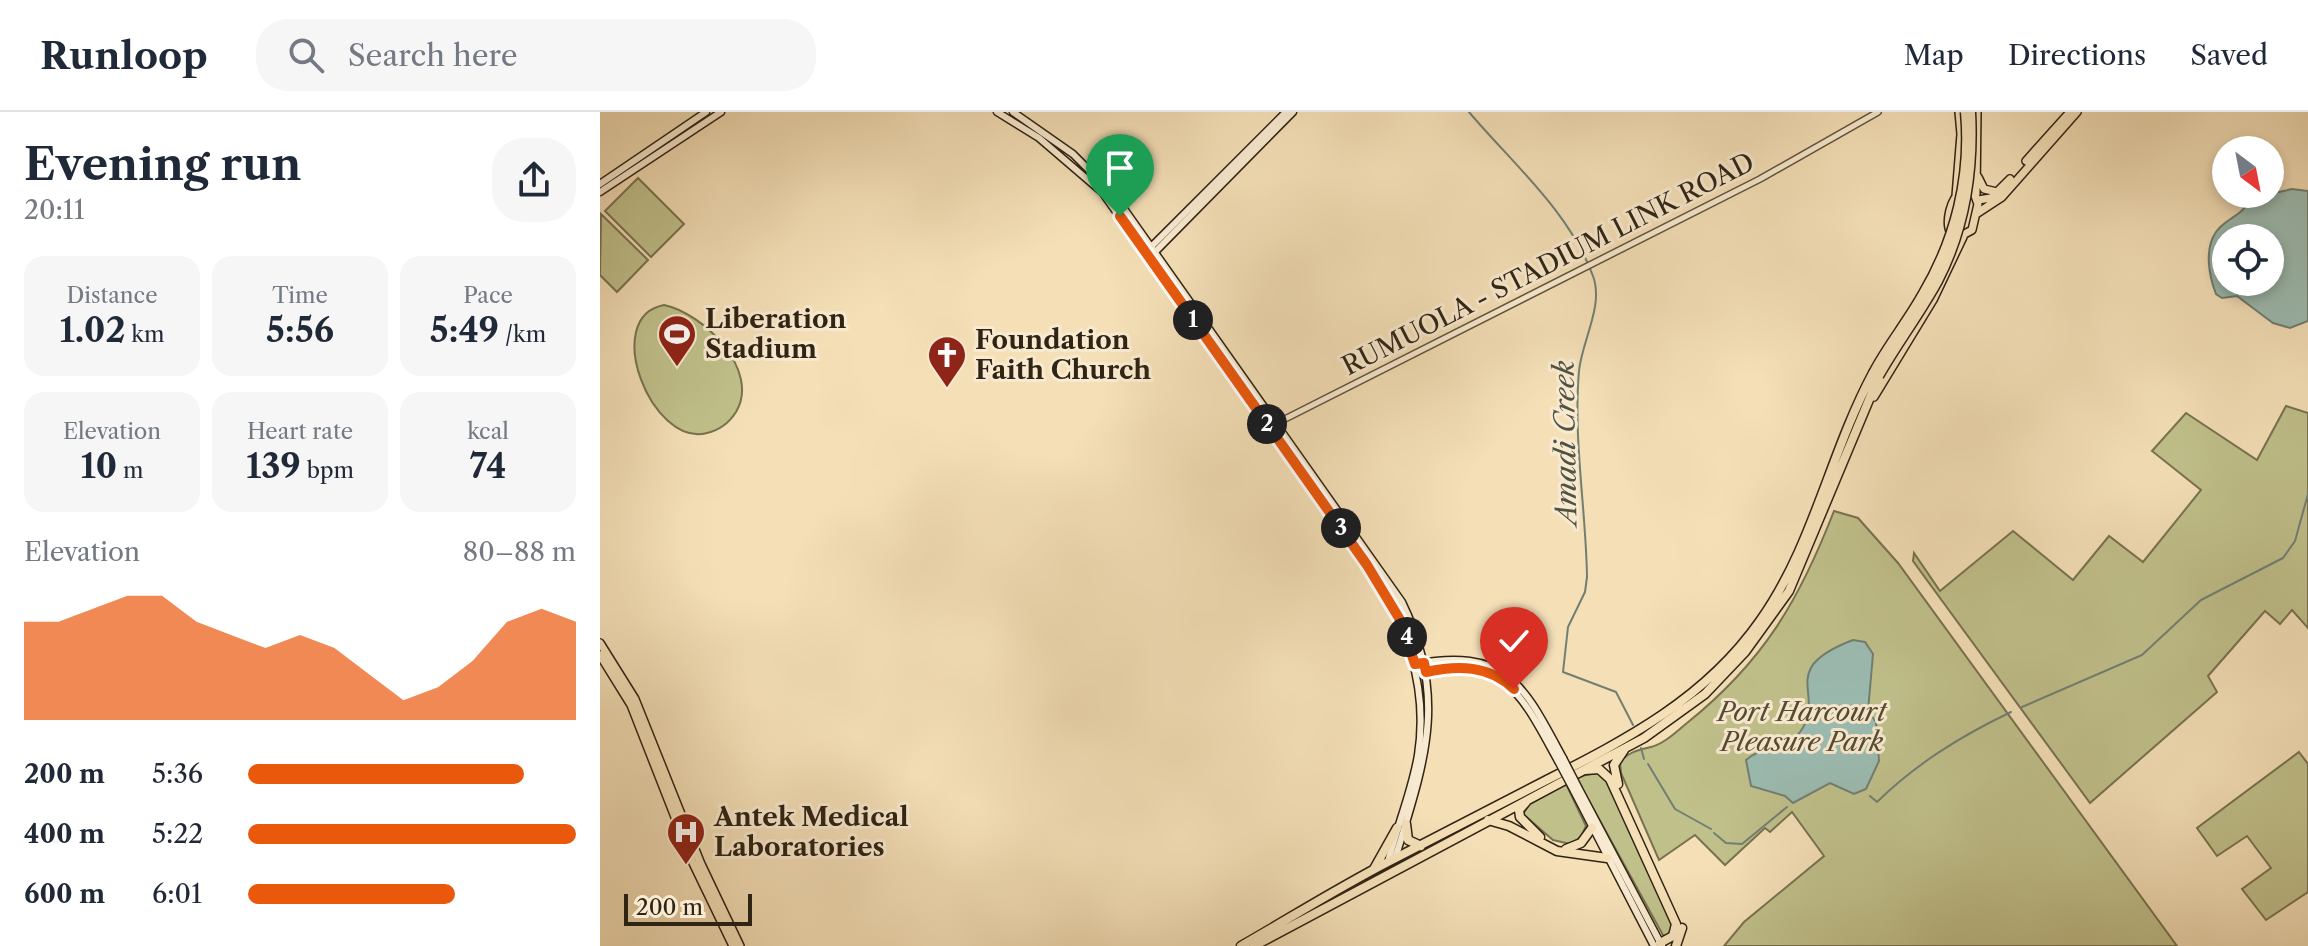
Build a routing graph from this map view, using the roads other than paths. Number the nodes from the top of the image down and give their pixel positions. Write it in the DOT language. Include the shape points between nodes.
graph roads {
  1 [pos="706,112"];
  2 [pos="721,112"];
  3 [pos="997,112"];
  4 [pos="1013,112"];
  5 [pos="1286,112"];
  6 [pos="1293,112"];
  7 [pos="1878,112"];
  8 [pos="1962,112"];
  9 [pos="1974,112"];
  10 [pos="2070,112"];
  11 [pos="2077,112"];
  12 [pos="1976,169"];
  13 [pos="600,184"];
  14 [pos="1999,191"];
  15 [pos="600,192"];
  16 [pos="1956,196"];
  17 [pos="1977,198"];
  18 [pos="1976,214"];
  19 [pos="1948,227"];
  20 [pos="1963,237"];
  21 [pos="1150,252"];
  22 [pos="1876,375"];
  23 [pos="1277,423"];
  24 [pos="1853,433"];
  25 [pos="1842,439"];
  26 [pos="600,643"];
  27 [pos="600,655"];
  28 [pos="1424,663"];
  29 [pos="1415,664"];
  30 [pos="1426,672"];
  31 [pos="1417,674"];
  32 [pos="1628,746"];
  33 [pos="1560,760"];
  34 [pos="1581,771"];
  35 [pos="1576,790"];
  36 [pos="1527,799"];
  37 [pos="1487,820"];
  38 [pos="1401,826"];
  39 [pos="1592,828"];
  40 [pos="1422,846"];
  41 [pos="1607,858"];
  42 [pos="1392,860"];
  43 [pos="1372,871"];
  44 [pos="1659,945"];
  45 [pos="733,946"];
  46 [pos="740,946"];
  47 [pos="1241,946"];
  48 [pos="1254,946"];
  49 [pos="1676,946"];
  1 -- 13 [label="main road"];
  2 -- 15 [label="main road"];
  3 -- 21 [label="main road" via="1090,179"];
  4 -- 21 [label="main road" via="1094,172"];
  5 -- 21 [label="main road"];
  6 -- 21 [label="main road"];
  7 -- 23 [label="street, RUMUOLA - STADIUM LINK ROAD" via="1760,179"];
  8 -- 16 [label="main road"];
  8 -- 22 [label="highway, bridge" via="1964,176 1949,241"];
  9 -- 12 [label="main road"];
  9 -- 22 [label="highway, bridge" via="1968,187 1953,246 1930,295"];
  10 -- 14 [label="main road"];
  11 -- 18 [label="main road" via="2002,197"];
  12 -- 14 [label="main road" via="1981,187"];
  12 -- 17 [label="main road"];
  14 -- 17 [label="main road" via="1991,198"];
  16 -- 17 [label="main road" via="1966,191"];
  16 -- 19 [label="main road"];
  17 -- 18 [label="main road"];
  18 -- 20 [label="main road" via="1972,230"];
  19 -- 20 [label="main road" via="1951,234"];
  19 -- 25 [label="main road" via="1929,274 1863,386"];
  20 -- 24 [label="main road" via="1933,300"];
  21 -- 23 [label="main road"];
  21 -- 29 [label="main road" via="1367,565 1399,618"];
  22 -- 24 [label="highway"];
  22 -- 25 [label="highway"];
  23 -- 28 [label="main road" via="1394,587"];
  24 -- 32 [label="highway" via="1798,573 1768,625 1705,694"];
  25 -- 40 [label="highway" via="1774,600 1703,686 1640,732"];
  26 -- 46 [label="main road" via="635,699"];
  27 -- 45 [label="main road" via="631,705 693,863"];
  28 -- 29 [label="main road"];
  28 -- 30 [label="main road"];
  28 -- 33 [label="main road" via="1481,663 1507,675 1529,698"];
  29 -- 31 [label="main road"];
  30 -- 31 [label="main road"];
  30 -- 33 [label="main road" via="1467,667 1502,679 1527,705"];
  30 -- 38 [label="main road" via="1426,757"];
  31 -- 38 [label="main road" via="1418,757"];
  32 -- 34 [label="highway"];
  32 -- 49 [label="highway" via="1613,770 1681,924"];
  33 -- 35 [label="main road, bridge"];
  34 -- 36 [label="highway"];
  34 -- 44 [label="highway" via="1604,771 1613,783 1676,924 1673,936"];
  35 -- 39 [label="main road"];
  35 -- 44 [label="main road"];
  36 -- 37 [label="highway"];
  36 -- 39 [label="highway" via="1520,817 1550,844 1576,847"];
  37 -- 41 [label="highway" via="1557,851"];
  37 -- 48 [label="highway"];
  38 -- 40 [label="highway" via="1408,840"];
  38 -- 42 [label="main road"];
  38 -- 43 [label="highway"];
  39 -- 41 [label="main road"];
  40 -- 42 [label="highway"];
  41 -- 44 [label="main road"];
  42 -- 43 [label="highway"];
  43 -- 47 [label="highway"];
}
